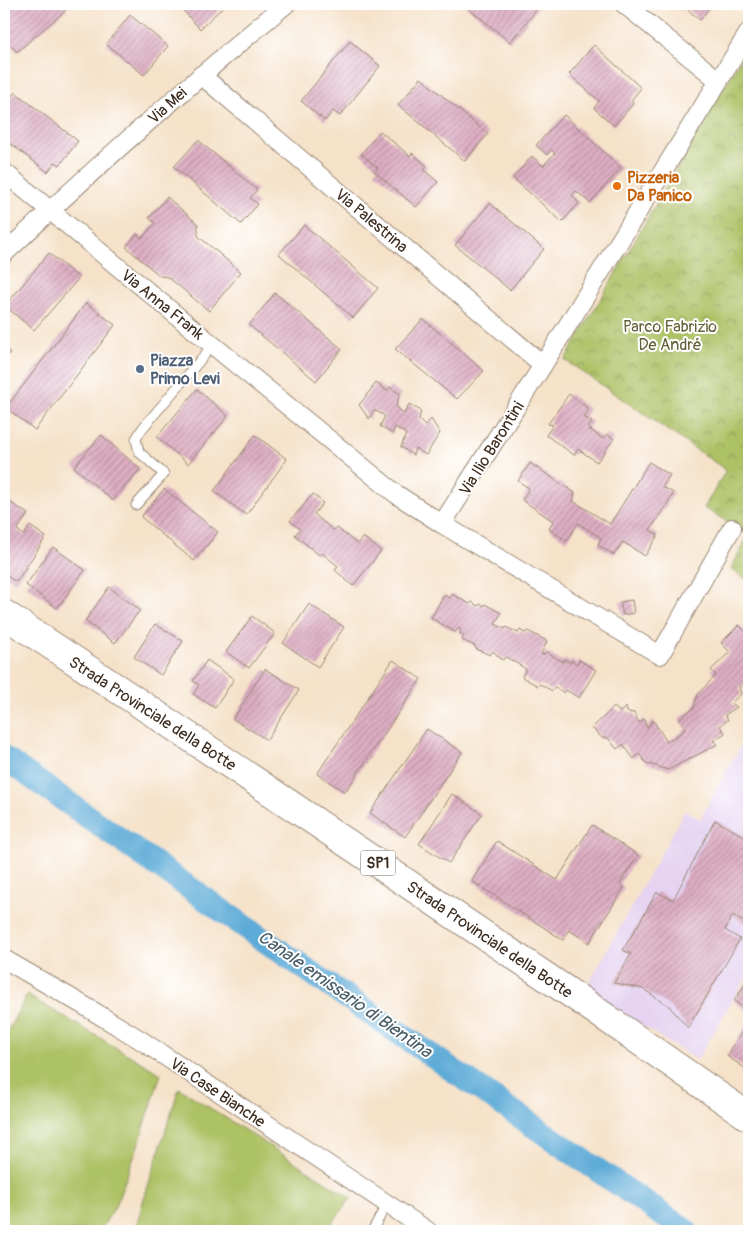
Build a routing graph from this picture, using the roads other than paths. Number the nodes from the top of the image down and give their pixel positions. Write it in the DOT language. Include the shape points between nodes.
graph roads {
  1 [pos="286,4"];
  2 [pos="624,4"];
  3 [pos="749,32"];
  4 [pos="201,75"];
  5 [pos="718,80"];
  6 [pos="4,172"];
  7 [pos="50,210"];
  8 [pos="4,254"];
  9 [pos="213,345"];
  10 [pos="543,365"];
  11 [pos="136,506"];
  12 [pos="442,524"];
  13 [pos="732,528"];
  14 [pos="4,614"];
  15 [pos="4,959"];
  16 [pos="749,1117"];
  17 [pos="387,1204"];
  18 [pos="372,1231"];
  19 [pos="428,1231"];
  1 -- 4 [label="street, Via Mei"];
  2 -- 5 [label="street"];
  3 -- 5 [label="street, Via Ilio Barontini"];
  4 -- 7 [label="street, Via Mei"];
  4 -- 10 [label="street, Via Palestrina"];
  5 -- 10 [label="street, Via Ilio Barontini"];
  6 -- 7 [label="street, Via Anna Frank"];
  7 -- 8 [label="street, Via Mei"];
  7 -- 9 [label="street, Via Anna Frank"];
  9 -- 11 [label="lane" via="136,439 139,452 164,474"];
  9 -- 12 [label="street, Via Anna Frank" via="396,494"];
  10 -- 12 [label="street, Via Ilio Barontini"];
  12 -- 13 [label="street" via="660,655"];
  14 -- 16 [label="main road, Strada Provinciale della Botte / SP1" via="145,706"];
  15 -- 17 [label="street, Via Case Bianche" via="139,1040"];
  17 -- 18 [label="lane"];
  17 -- 19 [label="street, Via Case Bianche"];
}
